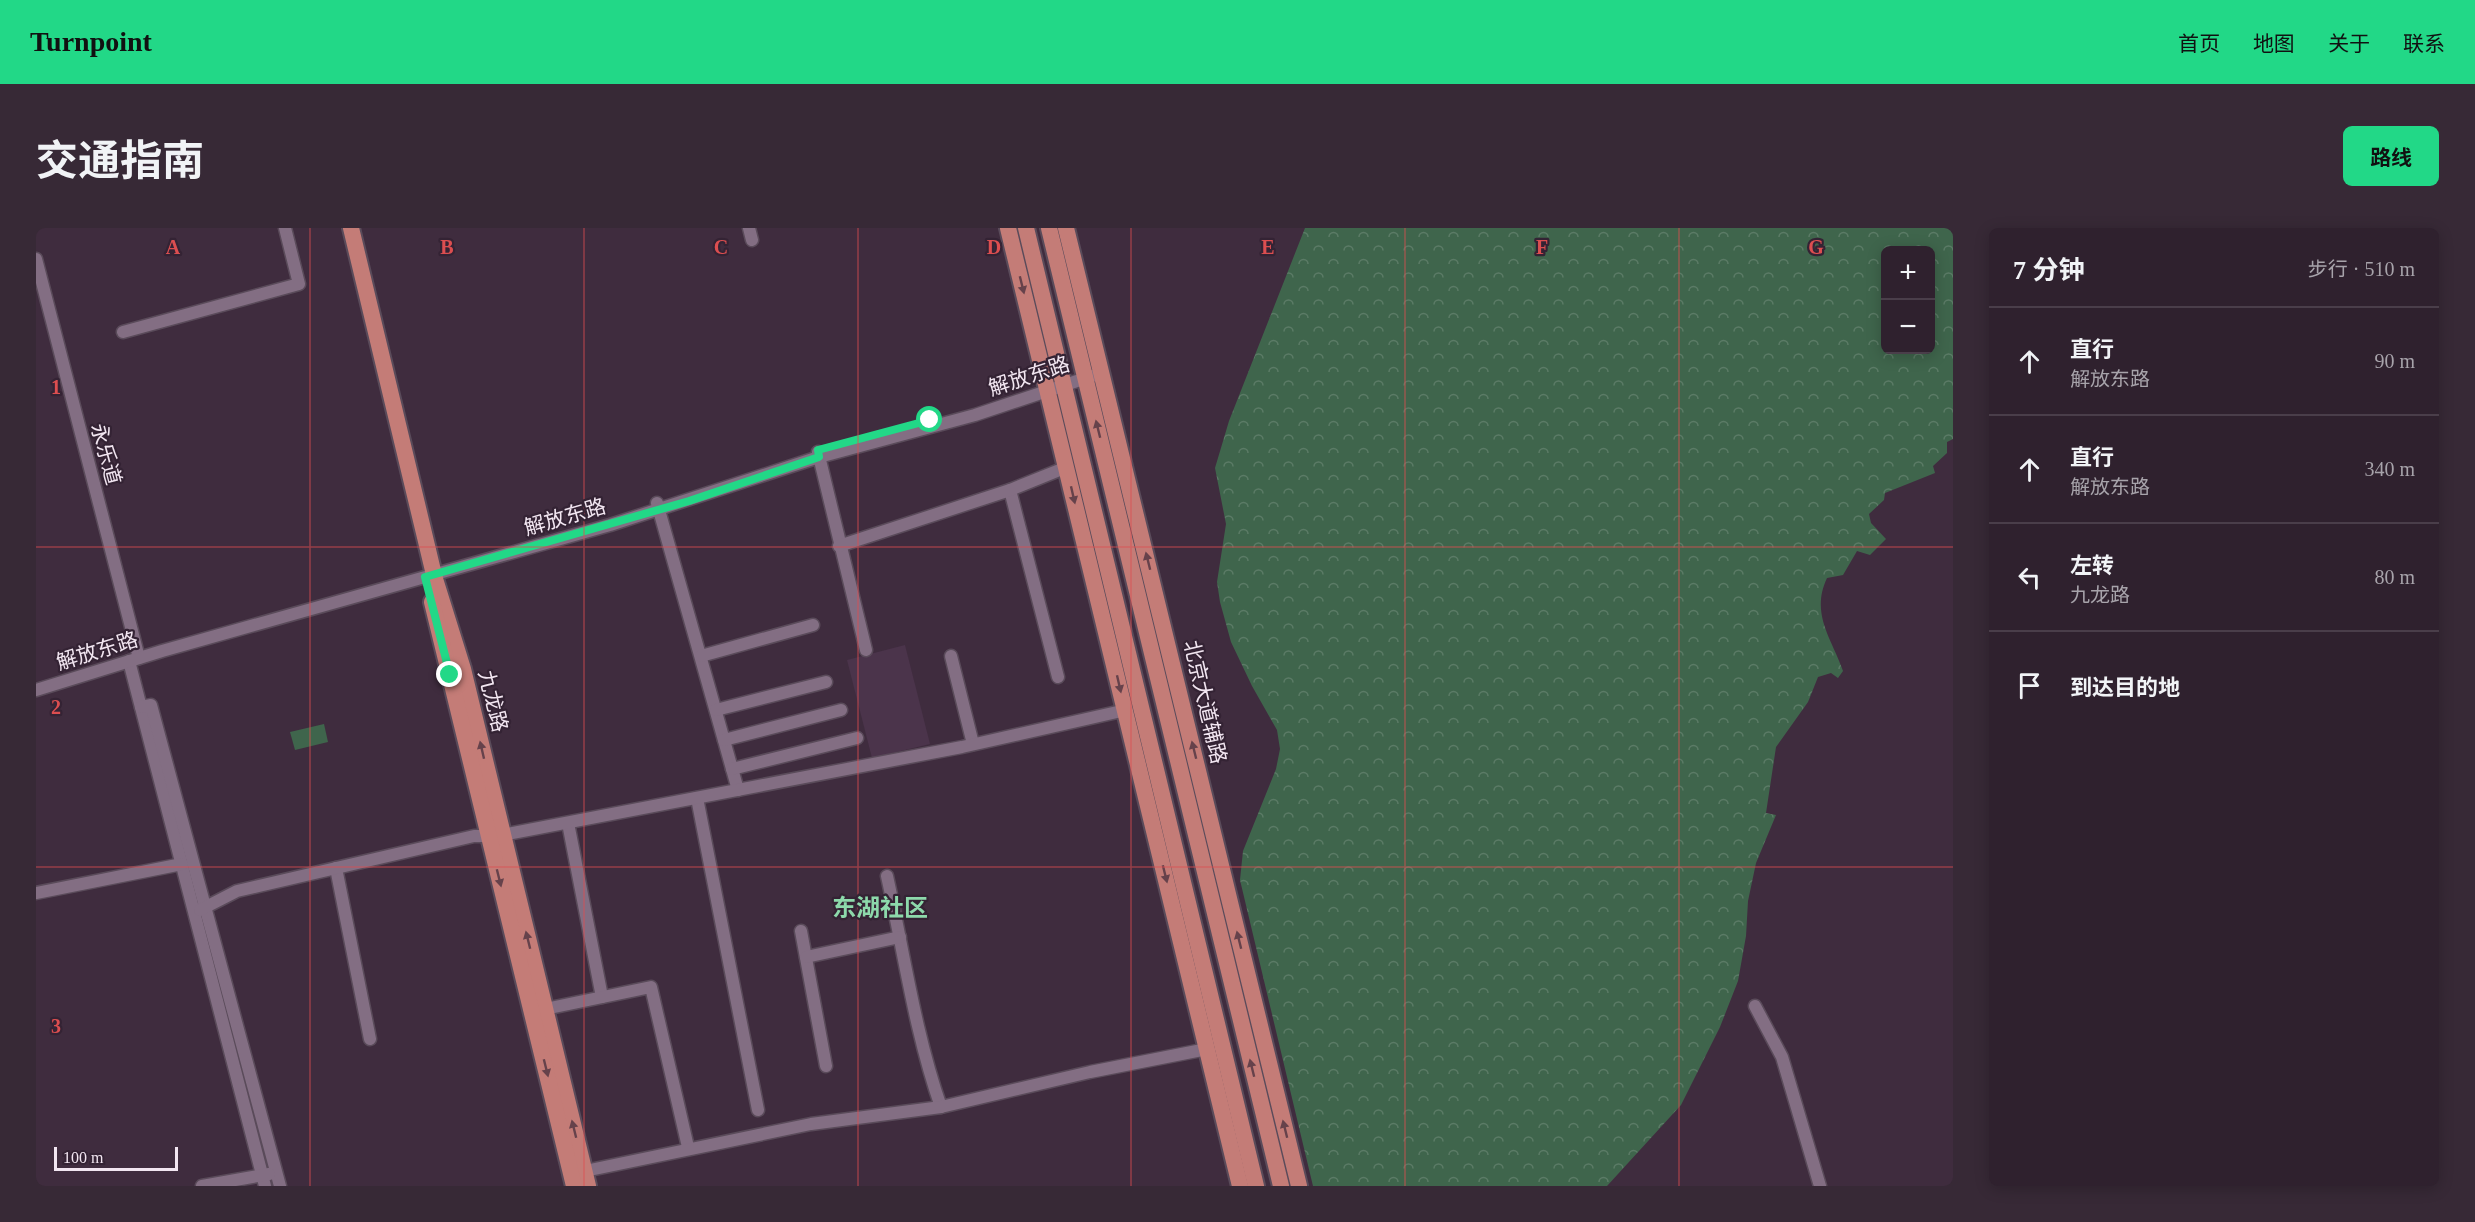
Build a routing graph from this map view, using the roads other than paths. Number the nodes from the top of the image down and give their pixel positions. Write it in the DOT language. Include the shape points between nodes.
graph roads {
  1 [pos="285,228"];
  2 [pos="341,228"];
  3 [pos="351,228"];
  4 [pos="1008,228"];
  5 [pos="1026,228"];
  6 [pos="1049,228"];
  7 [pos="1066,228"];
  8 [pos="36,259"];
  9 [pos="36,283"];
  10 [pos="123,332"];
  11 [pos="1101,369"];
  12 [pos="1084,374"];
  13 [pos="1054,384"];
  14 [pos="818,454"];
  15 [pos="1067,467"];
  16 [pos="1010,490"];
  17 [pos="658,507"];
  18 [pos="839,546"];
  19 [pos="429,572"];
  20 [pos="813,625"];
  21 [pos="866,650"];
  22 [pos="701,656"];
  23 [pos="951,656"];
  24 [pos="134,657"];
  25 [pos="1058,677"];
  26 [pos="36,682"];
  27 [pos="826,682"];
  28 [pos="36,690"];
  29 [pos="141,707"];
  30 [pos="716,710"];
  31 [pos="841,710"];
  32 [pos="1126,710"];
  33 [pos="857,738"];
  34 [pos="724,740"];
  35 [pos="973,744"];
  36 [pos="732,769"];
  37 [pos="738,790"];
  38 [pos="697,798"];
  39 [pos="568,823"];
  40 [pos="496,835"];
  41 [pos="182,864"];
  42 [pos="336,868"];
  43 [pos="887,876"];
  44 [pos="36,893"];
  45 [pos="201,909"];
  46 [pos="801,931"];
  47 [pos="900,937"];
  48 [pos="806,957"];
  49 [pos="602,997"];
  50 [pos="1755,1006"];
  51 [pos="545,1009"];
  52 [pos="370,1039"];
  53 [pos="1207,1049"];
  54 [pos="825,1066"];
  55 [pos="941,1107"];
  56 [pos="758,1110"];
  57 [pos="688,1147"];
  58 [pos="277,1173"];
  59 [pos="586,1179"];
  60 [pos="264,1181"];
  61 [pos="202,1186"];
  62 [pos="280,1186"];
  63 [pos="574,1186"];
  64 [pos="1240,1186"];
  65 [pos="1256,1186"];
  66 [pos="1281,1186"];
  67 [pos="1299,1186"];
  68 [pos="1820,1186"];
  1 -- 10 [label="street" via="299,284"];
  2 -- 19 [label="main road, 九龙路"];
  3 -- 19 [label="main road, 九龙路"];
  4 -- 13 [label="main road, one-way"];
  5 -- 13 [label="main road"];
  6 -- 12 [label="main road"];
  7 -- 11 [label="main road, 北京大道辅路"];
  8 -- 24 [label="street, 永乐道"];
  9 -- 24 [label="street, 永乐道"];
  11 -- 12 [label="street, 解放东路"];
  67 -- 11 [label="main road, 北京大道辅路, one-way"];
  12 -- 13 [label="street, 解放东路"];
  66 -- 12 [label="main road, one-way"];
  13 -- 14 [label="street, 解放东路"];
  13 -- 15 [label="main road"];
  13 -- 65 [label="main road"];
  14 -- 17 [label="street, 解放东路"];
  14 -- 18 [label="street"];
  15 -- 16 [label="street"];
  15 -- 32 [label="main road, one-way"];
  16 -- 18 [label="street"];
  16 -- 25 [label="street"];
  17 -- 19 [label="street, 解放东路"];
  17 -- 22 [label="street"];
  18 -- 21 [label="street"];
  19 -- 24 [label="street, 解放东路"];
  19 -- 40 [label="main road, 九龙路"];
  20 -- 22 [label="street"];
  22 -- 30 [label="street"];
  23 -- 35 [label="street"];
  24 -- 26 [label="street, 解放东路"];
  24 -- 28 [label="street, 解放东路"];
  24 -- 29 [label="street"];
  27 -- 30 [label="street"];
  29 -- 41 [label="street"];
  29 -- 45 [label="street" via="151,705"];
  30 -- 34 [label="street"];
  31 -- 34 [label="street"];
  32 -- 35 [label="street"];
  32 -- 53 [label="main road, one-way"];
  33 -- 36 [label="street"];
  34 -- 36 [label="street"];
  35 -- 37 [label="street"];
  36 -- 37 [label="street"];
  37 -- 38 [label="street"];
  38 -- 39 [label="street"];
  38 -- 56 [label="street"];
  39 -- 40 [label="street"];
  39 -- 49 [label="street"];
  40 -- 42 [label="street" via="474,836"];
  51 -- 40 [label="main road, 九龙路, one-way"];
  40 -- 63 [label="main road, 九龙路, one-way"];
  41 -- 44 [label="street"];
  41 -- 45 [label="street"];
  42 -- 45 [label="street" via="237,891"];
  42 -- 52 [label="street"];
  43 -- 47 [label="street"];
  45 -- 58 [label="street"];
  45 -- 60 [label="street"];
  46 -- 48 [label="street"];
  47 -- 48 [label="street"];
  47 -- 55 [label="street" via="912,1000"];
  48 -- 54 [label="street"];
  49 -- 51 [label="street"];
  49 -- 57 [label="street" via="651,987"];
  50 -- 68 [label="street" via="1782,1057"];
  59 -- 51 [label="main road, 九龙路, one-way"];
  53 -- 55 [label="street"];
  53 -- 64 [label="main road"];
  55 -- 57 [label="street" via="811,1124"];
  57 -- 59 [label="street"];
  58 -- 60 [label="street"];
  58 -- 62 [label="street"];
  60 -- 61 [label="street"];
}
